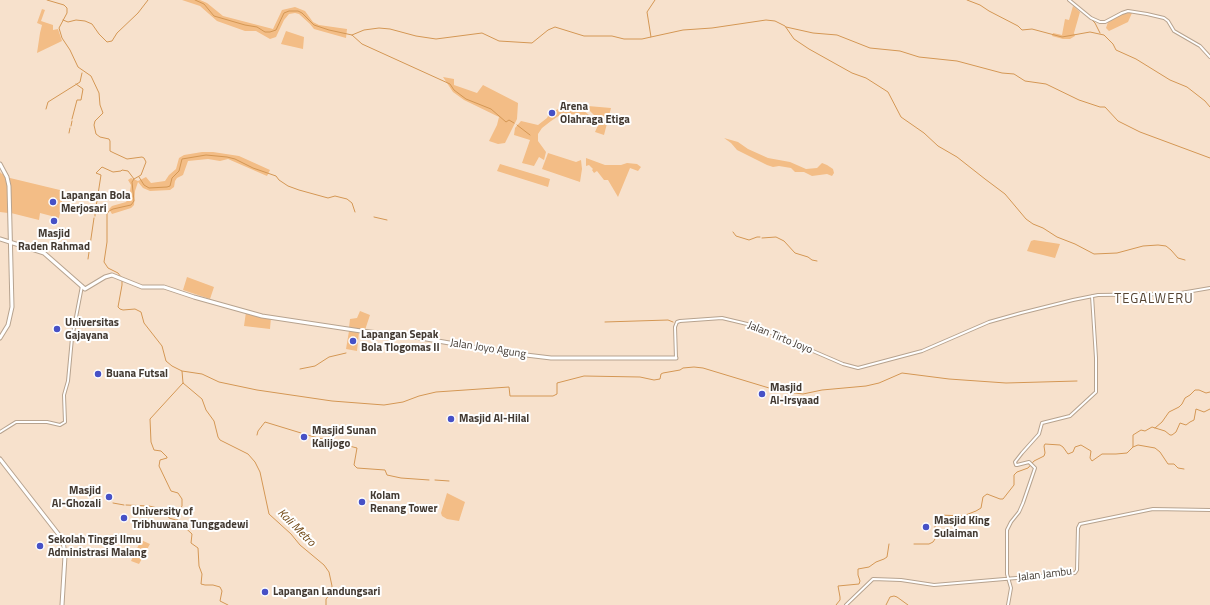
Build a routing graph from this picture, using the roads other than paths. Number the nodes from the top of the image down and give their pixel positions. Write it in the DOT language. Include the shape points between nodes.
graph roads {
  1 [pos="1069,0"];
  2 [pos="1210,57"];
  3 [pos="0,164"];
  4 [pos="0,240"];
  5 [pos="11,244"];
  6 [pos="82,286"];
  7 [pos="1210,288"];
  8 [pos="1092,296"];
  9 [pos="0,338"];
  10 [pos="676,358"];
  11 [pos="0,432"];
  12 [pos="0,459"];
  13 [pos="1210,510"];
  14 [pos="1009,579"];
  15 [pos="62,605"];
  16 [pos="846,605"];
  17 [pos="1008,605"];
  1 -- 2 [label="street" via="1102,23 1128,11 1164,18 1174,31 1200,46"];
  3 -- 5 [label="main road" via="9,186"];
  4 -- 5 [label="main road"];
  5 -- 6 [label="main road" via="44,253"];
  5 -- 9 [label="main road" via="12,311 8,325"];
  6 -- 10 [label="main road, Jalan Joyo Agung" via="85,289 112,275 142,286 162,287 262,316 549,358"];
  6 -- 11 [label="street" via="70,352 64,398 64,423 60,425 47,422 18,422"];
  7 -- 8 [label="street" via="1174,294"];
  8 -- 10 [label="street, Jalan Tirto Joyo" via="989,322 922,351 863,367 853,367 755,326 722,318 677,322"];
  8 -- 14 [label="street" via="1096,392 1070,416 1042,423 1039,434 1015,463 1018,465 1030,462 1034,470 1024,501 1007,530"];
  12 -- 15 [label="main road" via="63,540 65,556"];
  13 -- 14 [label="street, Jalan Jambu" via="1155,509 1080,524 1076,573"];
  14 -- 16 [label="street, Jalan Jambu" via="934,585 873,579"];
  14 -- 17 [label="street" via="1011,588"];
}
